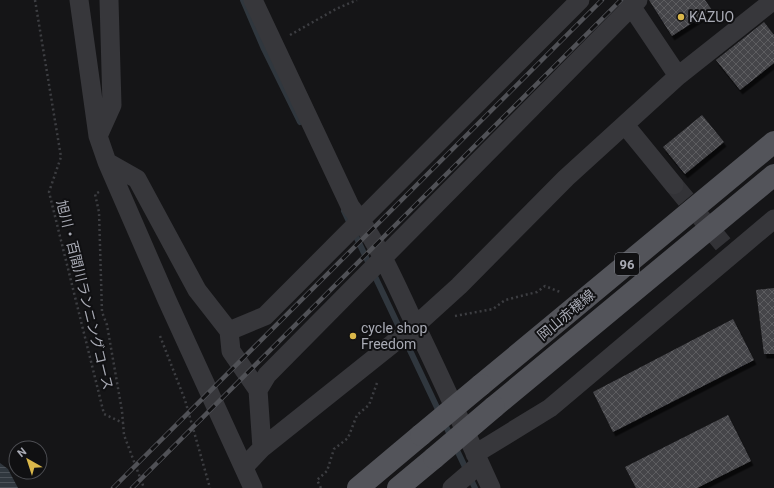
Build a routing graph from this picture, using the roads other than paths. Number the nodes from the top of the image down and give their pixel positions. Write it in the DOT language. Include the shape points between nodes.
graph roads {
  1 [pos="79,0"];
  2 [pos="109,0"];
  3 [pos="253,0"];
  4 [pos="580,0"];
  5 [pos="774,0"];
  6 [pos="632,2"];
  7 [pos="678,76"];
  8 [pos="624,125"];
  9 [pos="98,136"];
  10 [pos="774,142"];
  11 [pos="107,162"];
  12 [pos="774,175"];
  13 [pos="674,185"];
  14 [pos="774,219"];
  15 [pos="354,226"];
  16 [pos="374,266"];
  17 [pos="229,331"];
  18 [pos="407,333"];
  19 [pos="258,390"];
  20 [pos="262,448"];
  21 [pos="244,467"];
  22 [pos="469,471"];
  23 [pos="253,488"];
  24 [pos="358,488"];
  25 [pos="398,488"];
  26 [pos="491,488"];
  1 -- 9 [label="street"];
  2 -- 9 [label="street" via="112,105"];
  3 -- 15 [label="street" via="350,206"];
  4 -- 15 [label="street"];
  5 -- 7 [label="street"];
  6 -- 7 [label="street"];
  6 -- 16 [label="street"];
  7 -- 8 [label="street"];
  8 -- 13 [label="street"];
  8 -- 18 [label="street" via="566,178 459,286"];
  9 -- 11 [label="street"];
  10 -- 24 [label="main road, 岡山赤穂線 / 96, bridge"];
  11 -- 17 [label="street" via="137,179 196,290"];
  11 -- 21 [label="street"];
  12 -- 25 [label="main road, 岡山赤穂線 / 96, bridge"];
  14 -- 22 [label="street" via="550,408"];
  15 -- 16 [label="street"];
  15 -- 17 [label="street" via="264,316"];
  16 -- 18 [label="street"];
  16 -- 19 [label="street" via="267,375"];
  17 -- 19 [label="street" via="231,351"];
  18 -- 20 [label="street"];
  18 -- 22 [label="street"];
  19 -- 20 [label="street"];
  20 -- 21 [label="street"];
  21 -- 23 [label="street"];
  22 -- 26 [label="street"];
}
